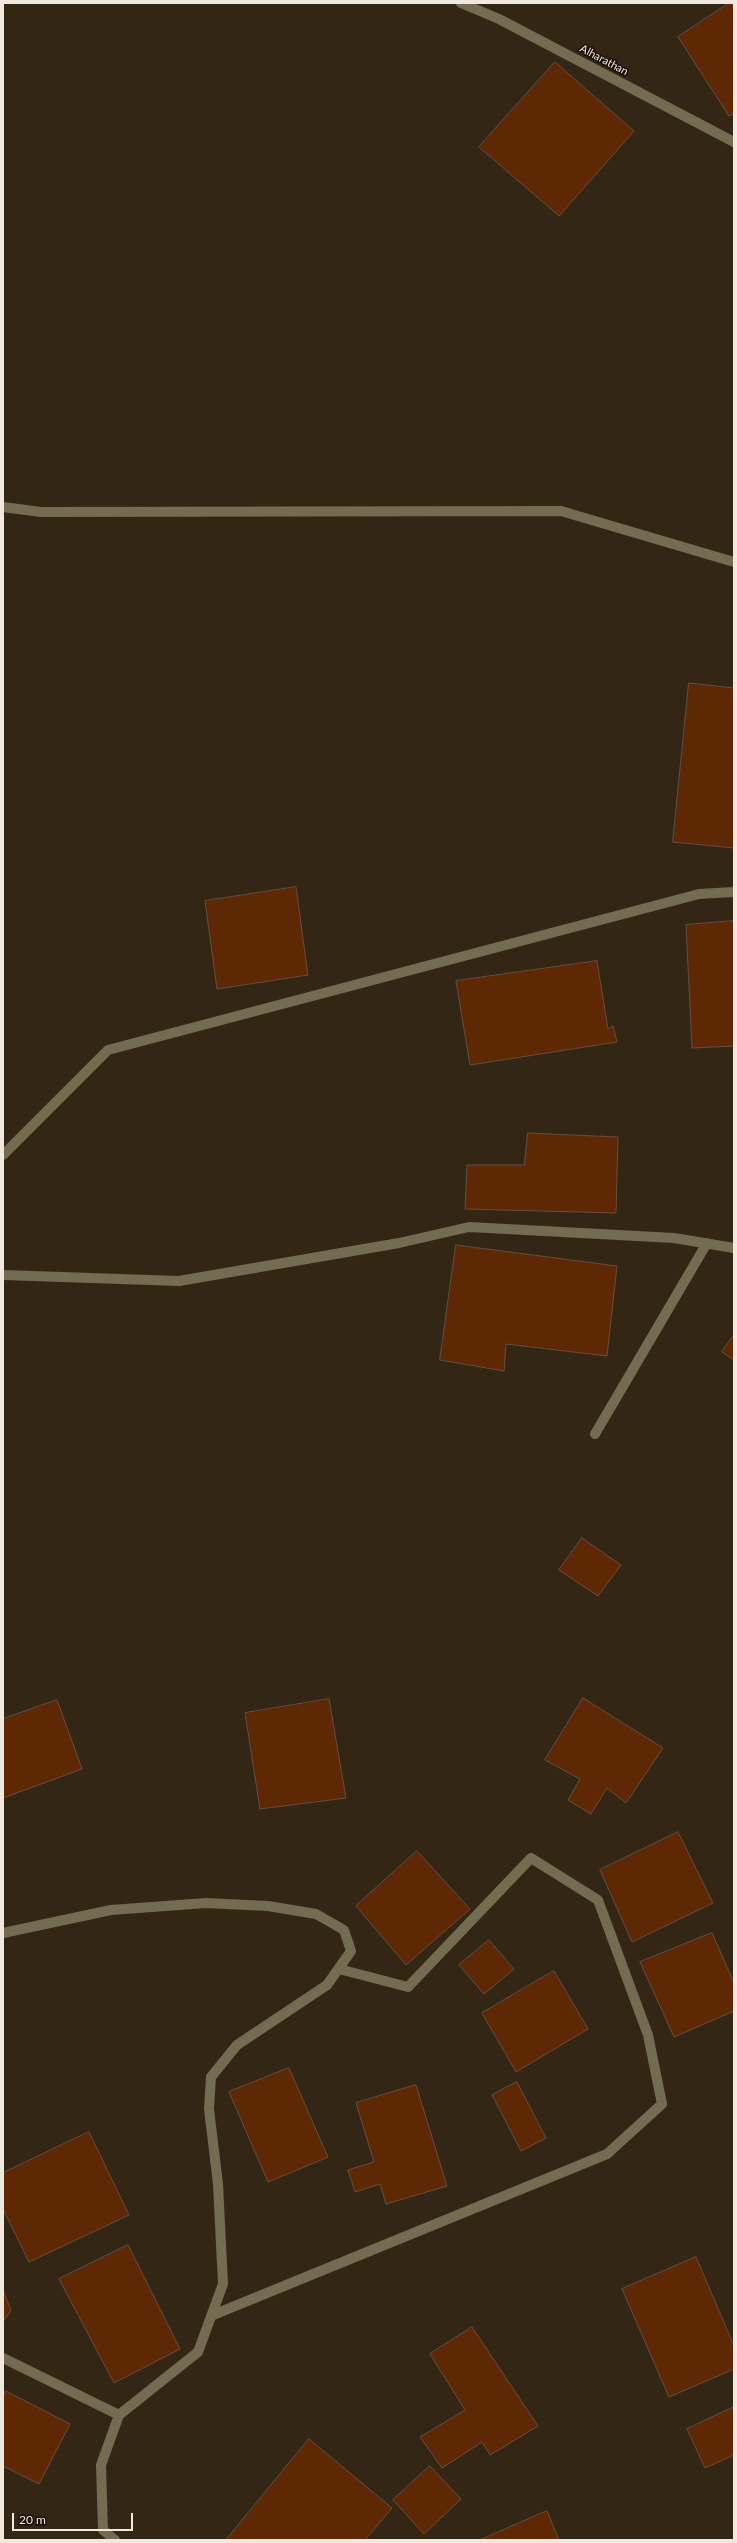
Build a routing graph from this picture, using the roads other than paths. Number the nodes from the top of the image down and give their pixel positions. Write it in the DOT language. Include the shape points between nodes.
graph roads {
  1 [pos="461,3"];
  2 [pos="734,142"];
  3 [pos="3,507"];
  4 [pos="734,562"];
  5 [pos="734,892"];
  6 [pos="3,1156"];
  7 [pos="707,1243"];
  8 [pos="734,1248"];
  9 [pos="3,1275"];
  10 [pos="595,1434"];
  11 [pos="3,1933"];
  12 [pos="339,1969"];
  13 [pos="213,2314"];
  14 [pos="3,2358"];
  15 [pos="119,2415"];
  16 [pos="115,2540"];
  1 -- 2 [label="street, Alharathan" via="499,19"];
  3 -- 4 [label="street" via="41,512 561,511"];
  5 -- 6 [label="street" via="692,896 108,1050"];
  7 -- 8 [label="street"];
  7 -- 9 [label="street" via="674,1238 468,1227 399,1243 179,1281"];
  7 -- 10 [label="street"];
  11 -- 12 [label="street" via="111,1910 206,1903 268,1906 316,1914 344,1930 351,1951"];
  12 -- 13 [label="street" via="327,1985 237,2045 211,2077 209,2109 218,2184 223,2284"];
  12 -- 13 [label="street" via="408,1987 531,1858 598,1900 648,2035 662,2104 607,2154"];
  13 -- 15 [label="street" via="198,2352"];
  14 -- 15 [label="street"];
  15 -- 16 [label="street" via="101,2465 103,2530"];
}
